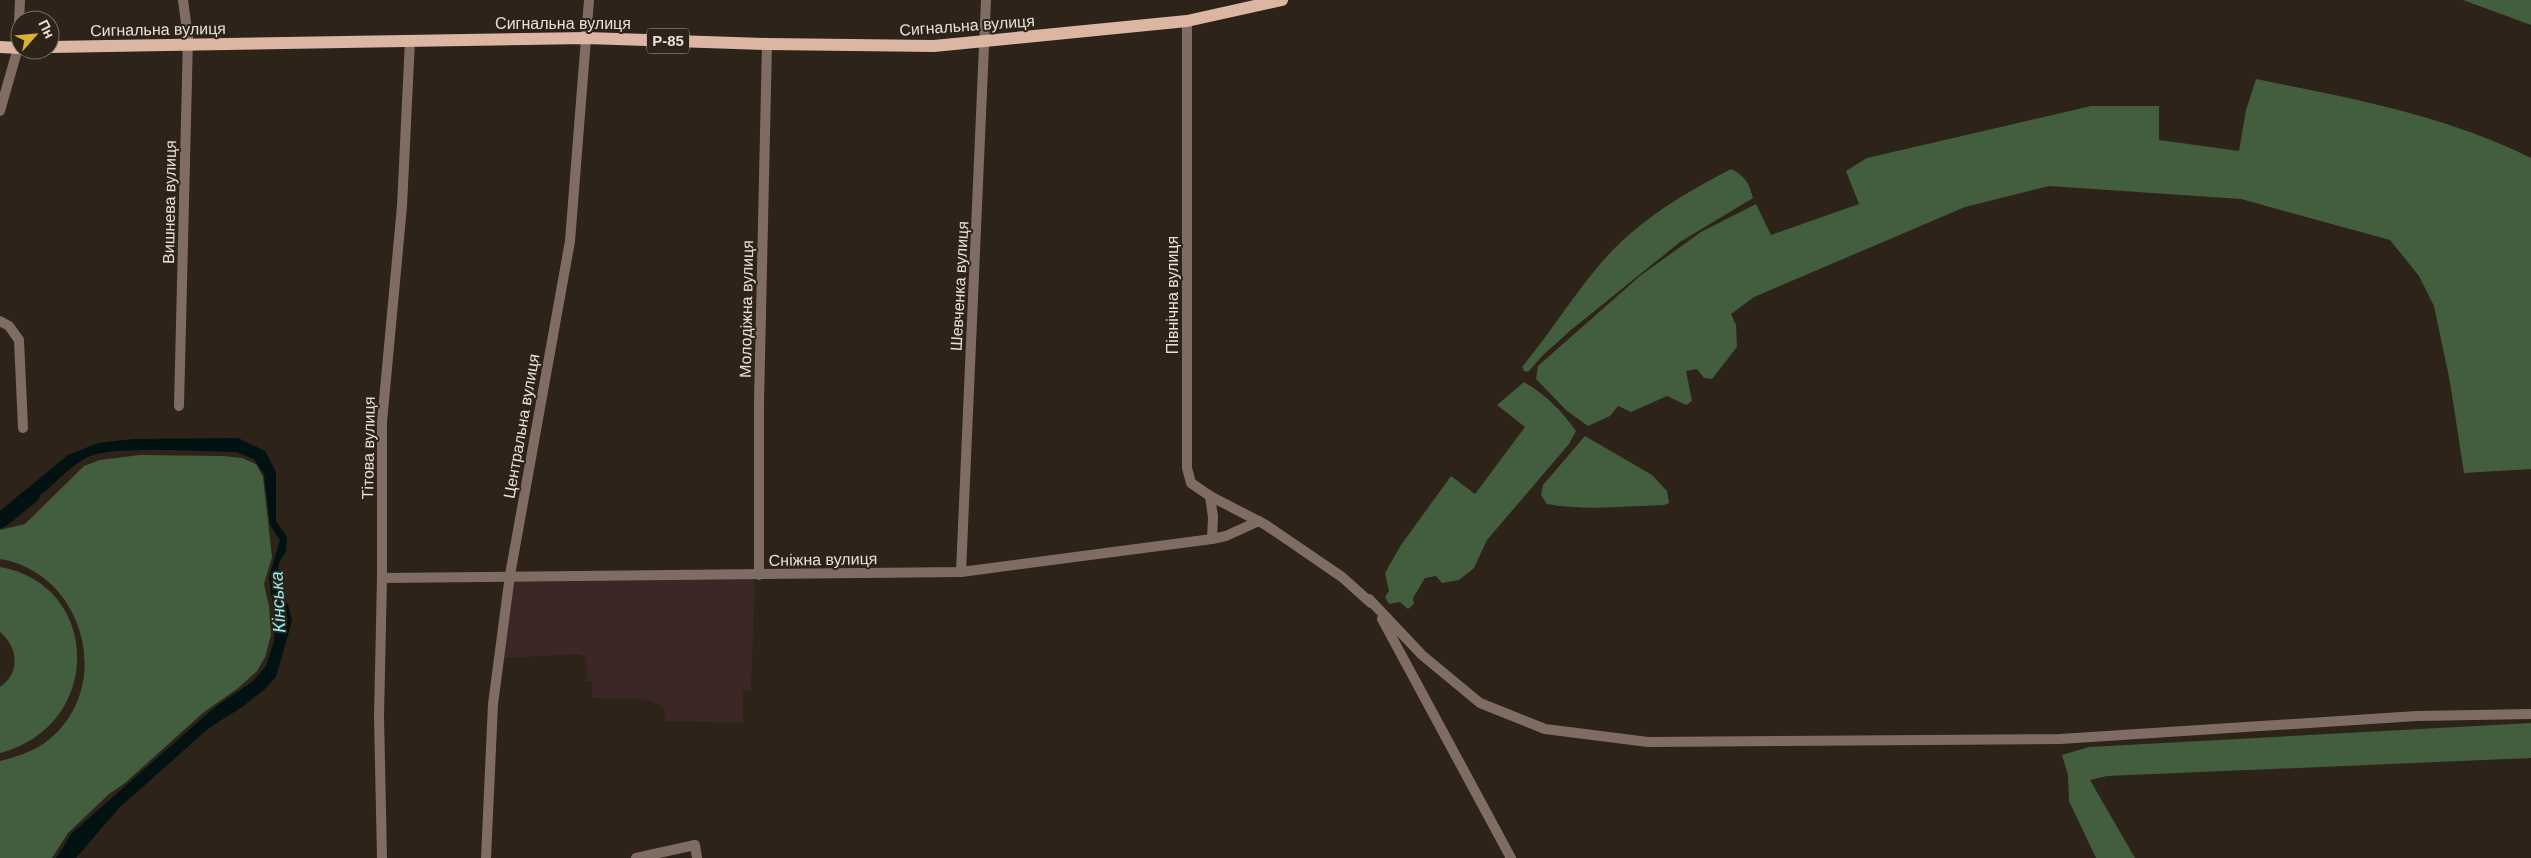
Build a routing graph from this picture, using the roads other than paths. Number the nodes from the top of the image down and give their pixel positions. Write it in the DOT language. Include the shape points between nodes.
graph roads {
  1 [pos="183,0"];
  2 [pos="589,0"];
  3 [pos="986,0"];
  4 [pos="1282,0"];
  5 [pos="1187,21"];
  6 [pos="586,38"];
  7 [pos="410,40"];
  8 [pos="984,42"];
  9 [pos="188,44"];
  10 [pos="767,44"];
  11 [pos="60,47"];
  12 [pos="15,60"];
  13 [pos="0,111"];
  14 [pos="0,321"];
  15 [pos="179,406"];
  16 [pos="23,428"];
  17 [pos="1210,496"];
  18 [pos="1263,523"];
  19 [pos="1212,539"];
  20 [pos="961,572"];
  21 [pos="510,575"];
  22 [pos="759,575"];
  23 [pos="382,578"];
  24 [pos="1369,599"];
  25 [pos="2531,714"];
  26 [pos="382,858"];
  27 [pos="486,858"];
  28 [pos="636,858"];
  29 [pos="698,858"];
  30 [pos="1511,858"];
  1 -- 9 [label="street, Вишнева вулиця"];
  2 -- 6 [label="street, Центральна вулиця"];
  3 -- 8 [label="street, Шевченка вулиця"];
  4 -- 5 [label="main road, Сигнальна вулиця / Р-85"];
  5 -- 8 [label="main road, Сигнальна вулиця / Р-85"];
  5 -- 17 [label="street, Північна вулиця" via="1187,468 1191,483"];
  6 -- 7 [label="main road, Сигнальна вулиця / Р-85"];
  6 -- 10 [label="main road, Сигнальна вулиця / Р-85"];
  6 -- 21 [label="street, Центральна вулиця" via="570,241"];
  7 -- 9 [label="main road, Сигнальна вулиця / Р-85"];
  7 -- 23 [label="street, Тітова вулиця" via="402,206 382,422"];
  8 -- 10 [label="main road, Сигнальна вулиця / Р-85" via="934,46"];
  8 -- 20 [label="street, Шевченка вулиця"];
  9 -- 11 [label="main road, Сигнальна вулиця / Р-85"];
  9 -- 15 [label="street, Вишнева вулиця"];
  10 -- 22 [label="street, Молодіжна вулиця"];
  12 -- 13 [label="street"];
  14 -- 16 [label="street" via="9,326 19,340"];
  17 -- 18 [label="street, Північна вулиця"];
  17 -- 19 [label="street"];
  18 -- 19 [label="street, Сніжна вулиця"];
  18 -- 24 [label="street, Північна вулиця"];
  19 -- 20 [label="street, Сніжна вулиця"];
  20 -- 22 [label="street, Сніжна вулиця"];
  21 -- 22 [label="street, Сніжна вулиця"];
  21 -- 23 [label="street, Сніжна вулиця"];
  21 -- 27 [label="street, Центральна вулиця" via="493,704"];
  23 -- 26 [label="street, Тітова вулиця" via="379,716"];
  24 -- 25 [label="street" via="1422,655 1480,703 1545,729 1648,742 2060,739 2416,716"];
  24 -- 30 [label="street" via="1396,642"];
  28 -- 29 [label="street" via="695,845"];
}
